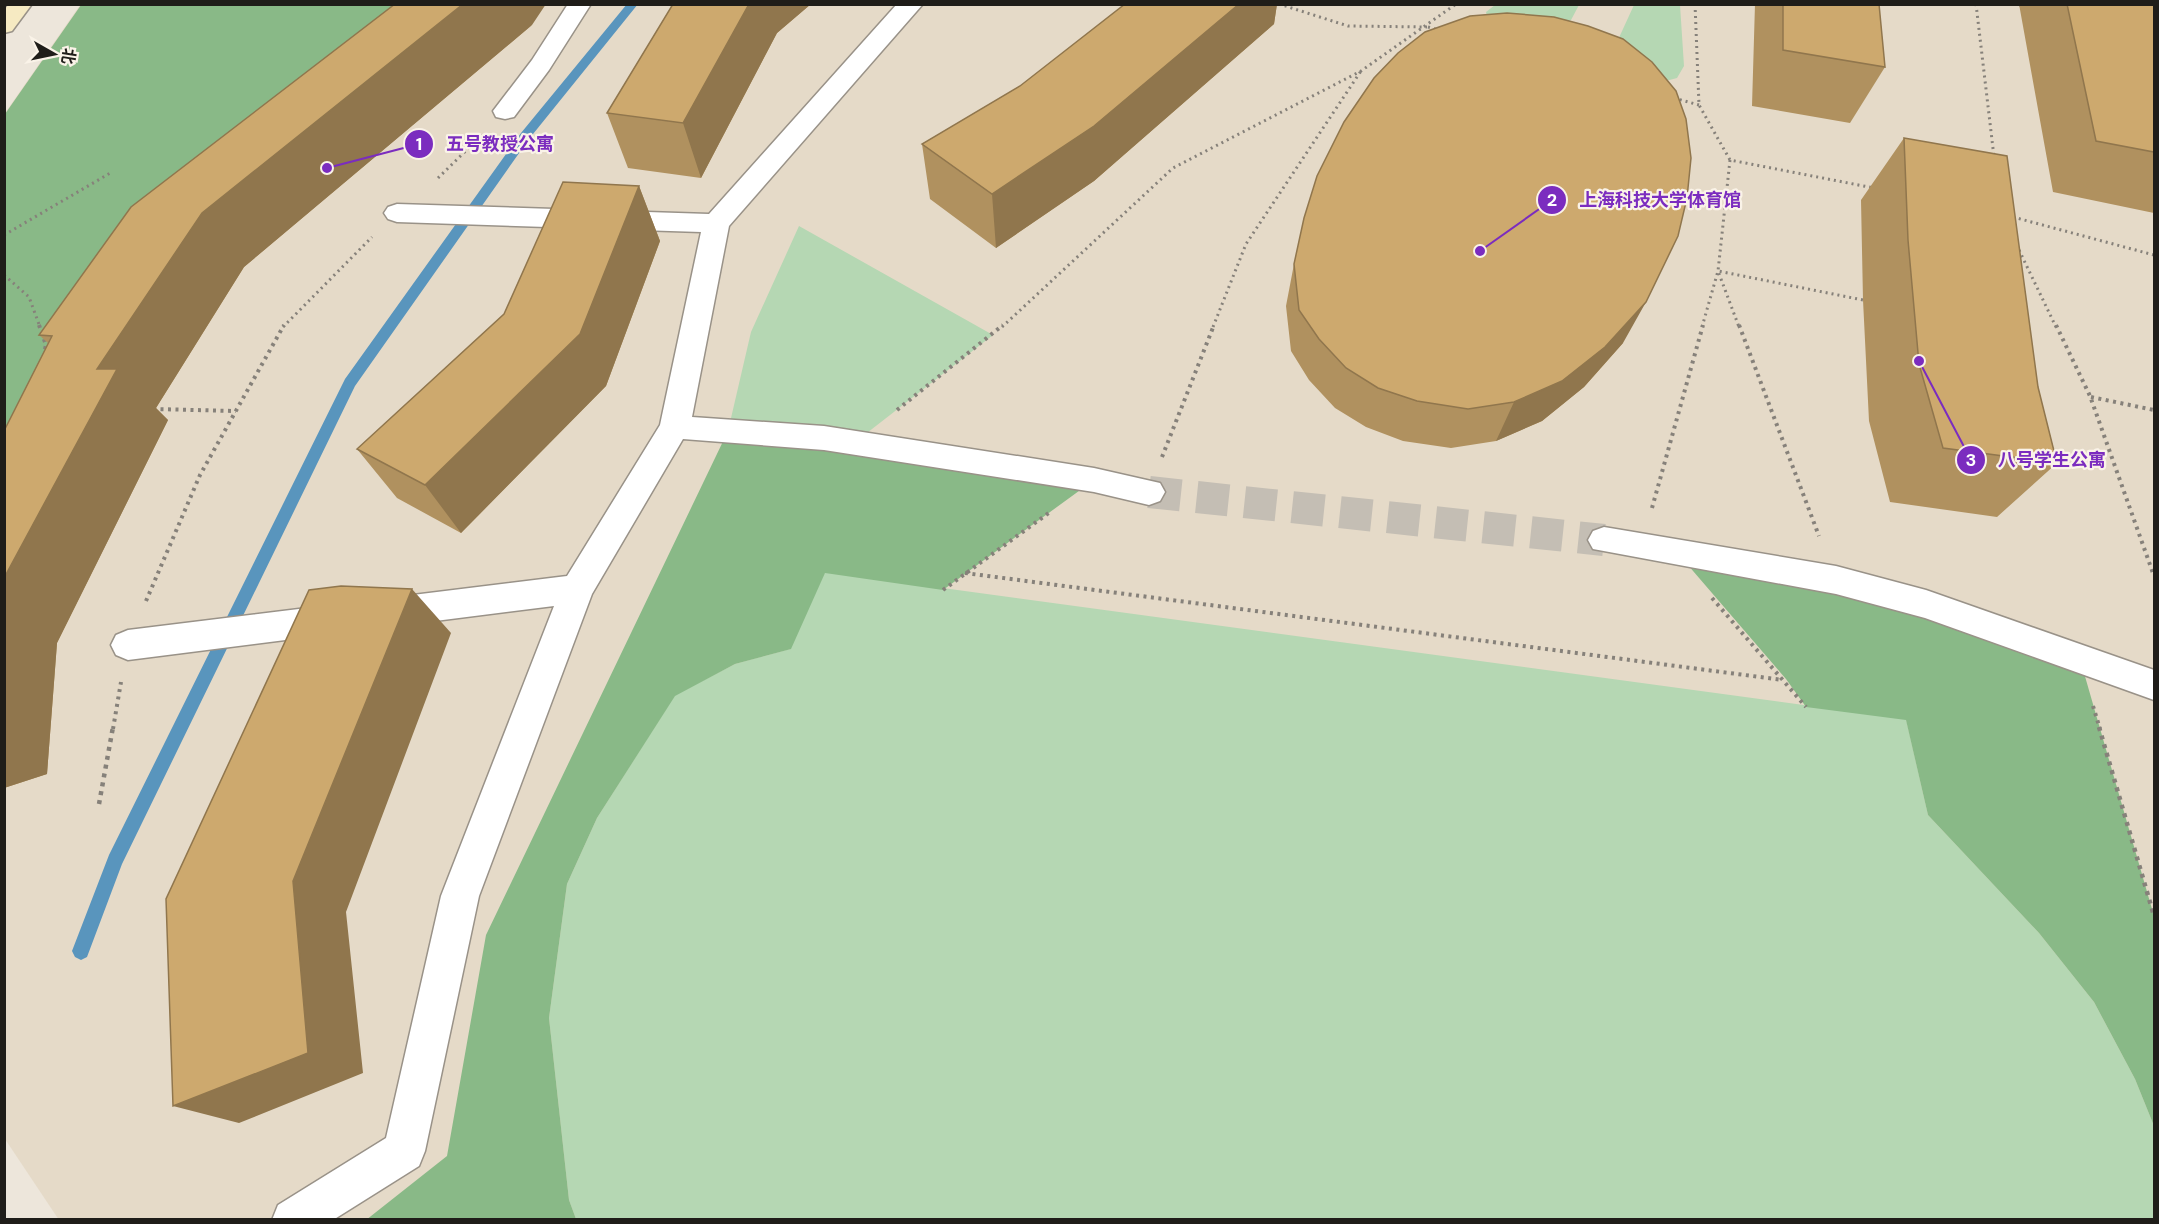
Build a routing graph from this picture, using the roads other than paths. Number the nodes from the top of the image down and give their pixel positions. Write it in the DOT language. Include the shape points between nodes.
graph roads {
  1 [pos="21,4"];
  2 [pos="579,4"];
  3 [pos="912,4"];
  4 [pos="4,26"];
  5 [pos="505,111"];
  6 [pos="397,213"];
  7 [pos="716,223"];
  8 [pos="675,427"];
  9 [pos="1149,492"];
  10 [pos="1604,540"];
  11 [pos="577,589"];
  12 [pos="128,645"];
  13 [pos="2154,685"];
  14 [pos="293,1220"];
  1 -- 4 [label="street"];
  2 -- 5 [label="street" via="541,65"];
  3 -- 7 [label="street"];
  6 -- 7 [label="street"];
  7 -- 8 [label="street"];
  8 -- 9 [label="street" via="854,443"];
  8 -- 11 [label="street"];
  10 -- 13 [label="street" via="1836,580 1926,604"];
  11 -- 12 [label="street"];
  11 -- 14 [label="street" via="460,896 405,1151"];
}
